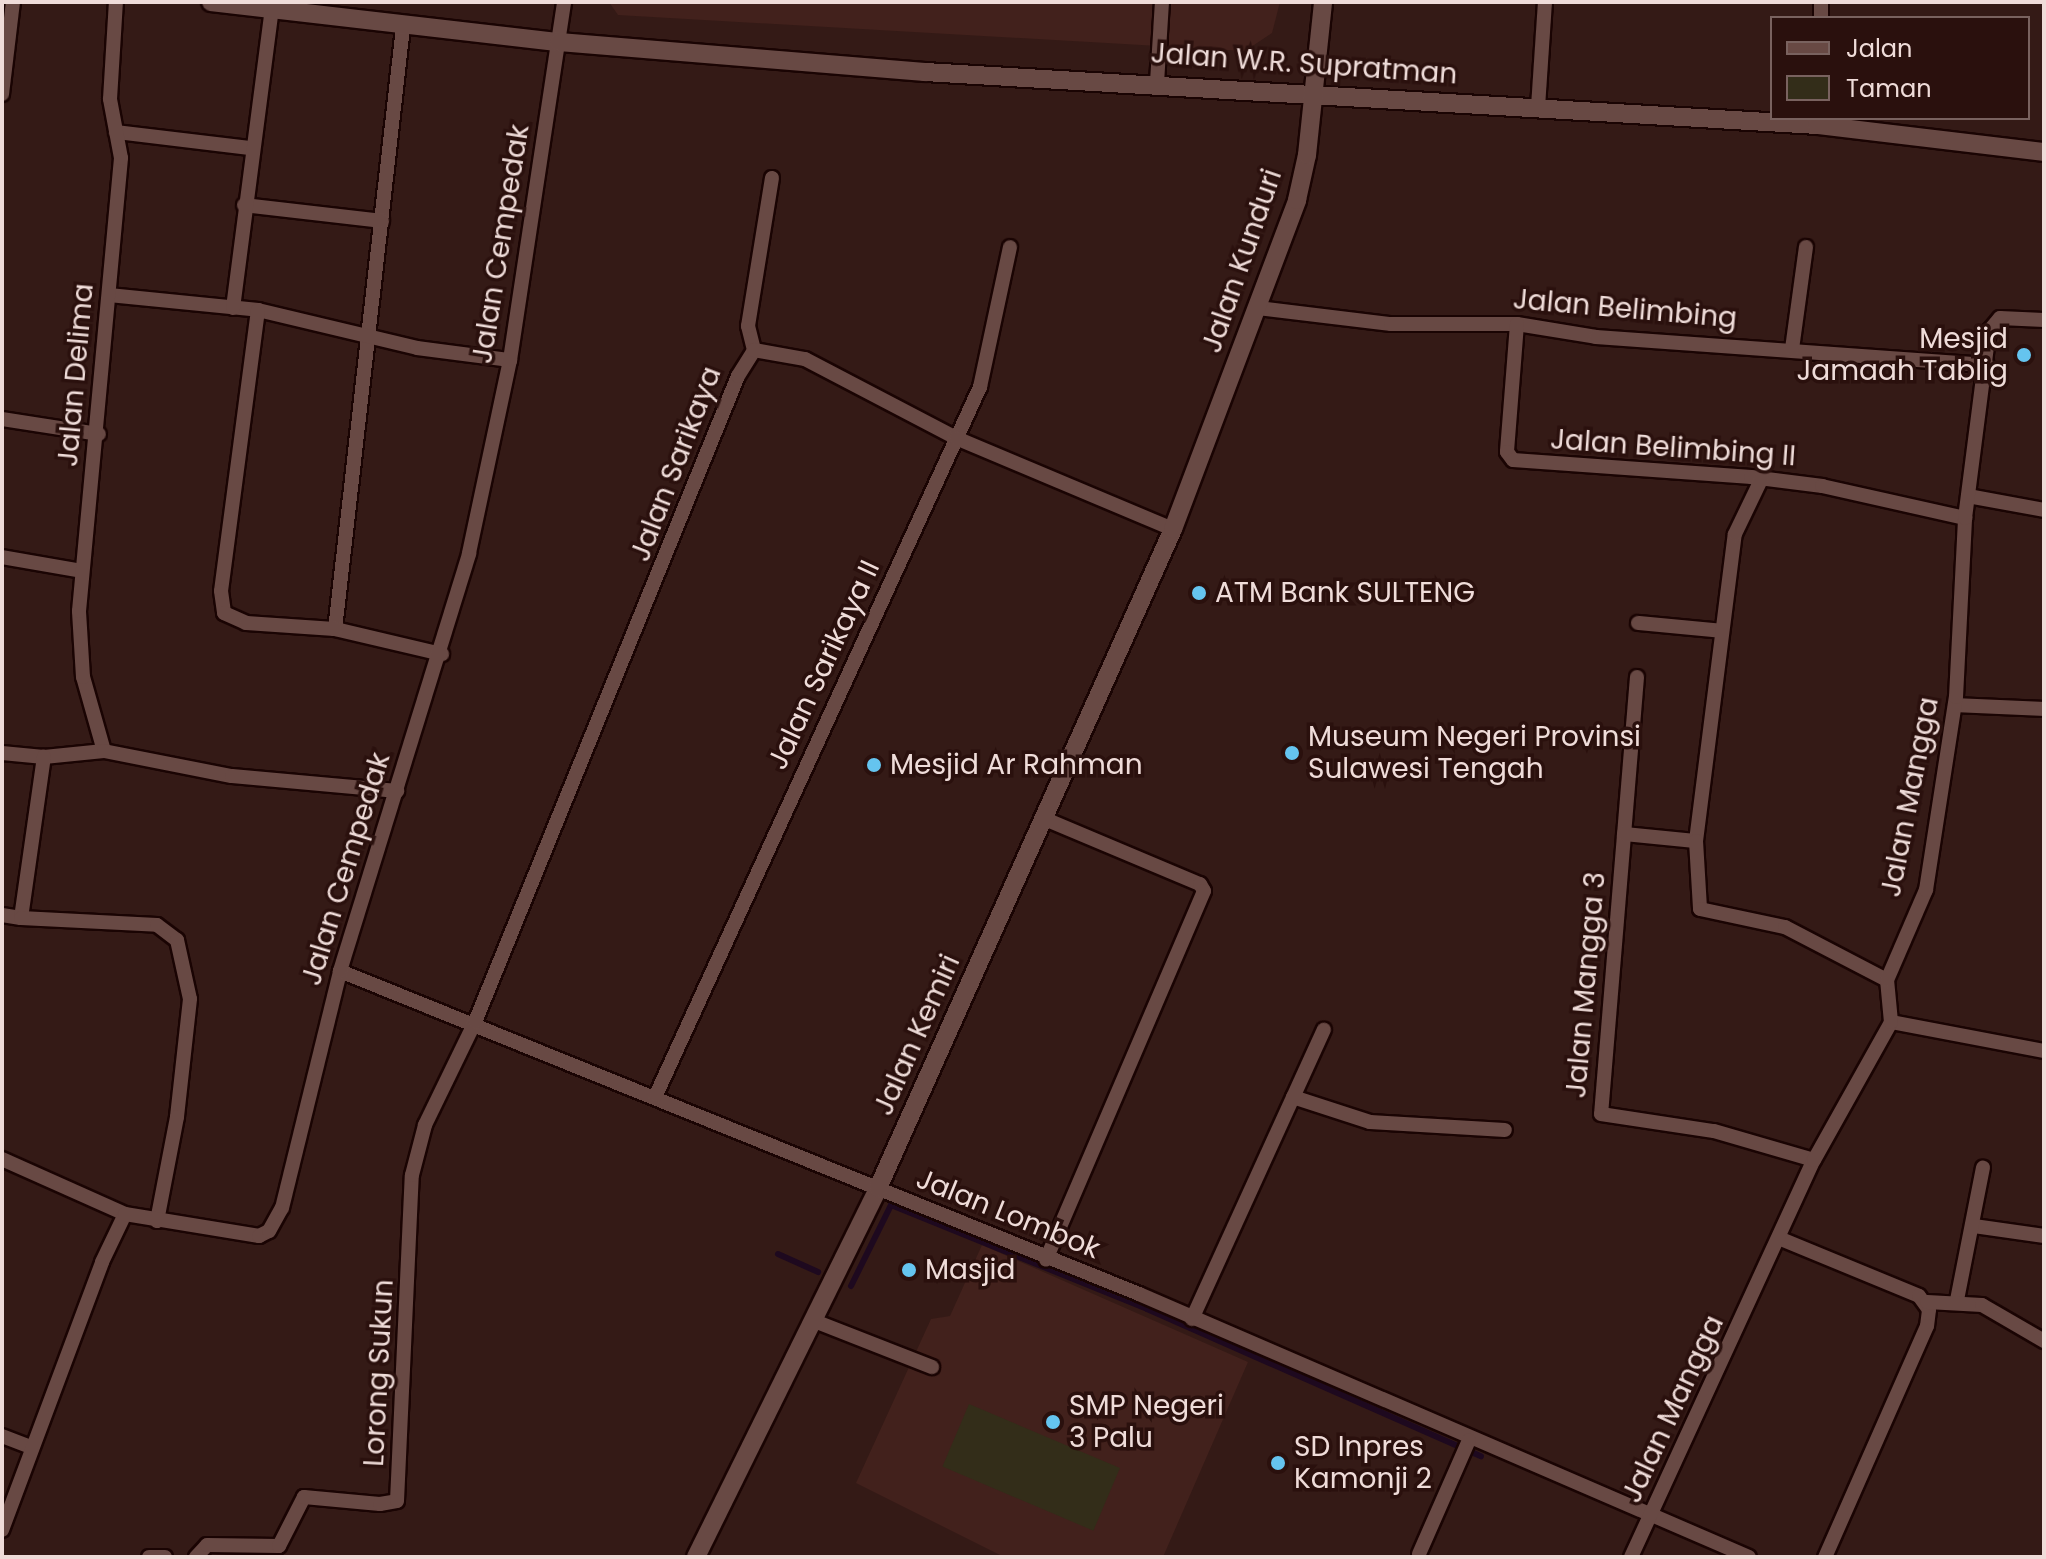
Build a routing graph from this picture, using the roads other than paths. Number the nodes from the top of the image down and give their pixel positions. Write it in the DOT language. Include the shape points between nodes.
graph roads {
  1 [pos="13,2"];
  2 [pos="116,2"];
  3 [pos="211,2"];
  4 [pos="564,2"];
  5 [pos="1162,2"];
  6 [pos="1323,2"];
  7 [pos="1545,2"];
  8 [pos="272,6"];
  9 [pos="403,27"];
  10 [pos="559,42"];
  11 [pos="1157,83"];
  12 [pos="1314,93"];
  13 [pos="2,94"];
  14 [pos="1538,107"];
  15 [pos="1770,119"];
  16 [pos="1780,120"];
  17 [pos="1817,122"];
  18 [pos="116,132"];
  19 [pos="251,148"];
  20 [pos="2044,152"];
  21 [pos="772,178"];
  22 [pos="244,205"];
  23 [pos="382,221"];
  24 [pos="1010,247"];
  25 [pos="1806,247"];
  26 [pos="109,295"];
  27 [pos="233,308"];
  28 [pos="1258,308"];
  29 [pos="258,310"];
  30 [pos="2044,320"];
  31 [pos="1517,324"];
  32 [pos="369,334"];
  33 [pos="1792,349"];
  34 [pos="754,350"];
  35 [pos="510,360"];
  36 [pos="1987,365"];
  37 [pos="2,419"];
  38 [pos="99,434"];
  39 [pos="956,438"];
  40 [pos="1762,478"];
  41 [pos="1968,496"];
  42 [pos="2044,510"];
  43 [pos="1965,518"];
  44 [pos="1173,529"];
  45 [pos="2,557"];
  46 [pos="82,571"];
  47 [pos="1638,623"];
  48 [pos="335,629"];
  49 [pos="1722,631"];
  50 [pos="442,654"];
  51 [pos="1637,677"];
  52 [pos="1955,705"];
  53 [pos="2044,709"];
  54 [pos="104,751"];
  55 [pos="2,753"];
  56 [pos="44,757"];
  57 [pos="397,791"];
  58 [pos="1045,819"];
  59 [pos="1624,834"];
  60 [pos="1696,841"];
  61 [pos="2,915"];
  62 [pos="21,918"];
  63 [pos="340,971"];
  64 [pos="1887,980"];
  65 [pos="475,1022"];
  66 [pos="1891,1022"];
  67 [pos="1324,1030"];
  68 [pos="2044,1051"];
  69 [pos="656,1095"];
  70 [pos="1293,1097"];
  71 [pos="1505,1130"];
  72 [pos="2,1159"];
  73 [pos="1814,1160"];
  74 [pos="1983,1168"];
  75 [pos="878,1188"];
  76 [pos="125,1214"];
  77 [pos="157,1221"];
  78 [pos="1974,1226"];
  79 [pos="2044,1236"];
  80 [pos="1781,1239"];
  81 [pos="1046,1260"];
  82 [pos="1957,1300"];
  83 [pos="1927,1302"];
  84 [pos="1192,1319"];
  85 [pos="812,1320"];
  86 [pos="2044,1341"];
  87 [pos="932,1367"];
  88 [pos="2,1436"];
  89 [pos="1469,1440"];
  90 [pos="30,1447"];
  91 [pos="1651,1517"];
  92 [pos="2,1530"];
  93 [pos="1419,1554"];
  94 [pos="149,1557"];
  95 [pos="165,1557"];
  96 [pos="196,1557"];
  97 [pos="696,1557"];
  98 [pos="1631,1557"];
  99 [pos="1749,1557"];
  100 [pos="1825,1557"];
  1 -- 13 [label="street"];
  2 -- 18 [label="street, Jalan Delima" via="110,99"];
  3 -- 8 [label="street, Jalan W.R. Supratman"];
  4 -- 10 [label="street, Jalan Cempedak"];
  5 -- 11 [label="street"];
  6 -- 12 [label="street, Jalan Kunduri"];
  7 -- 14 [label="street"];
  8 -- 9 [label="street, Jalan W.R. Supratman"];
  8 -- 19 [label="street"];
  9 -- 10 [label="street, Jalan W.R. Supratman"];
  9 -- 23 [label="street"];
  10 -- 11 [label="street, Jalan W.R. Supratman" via="925,72"];
  10 -- 35 [label="street, Jalan Cempedak"];
  11 -- 12 [label="street, Jalan W.R. Supratman"];
  12 -- 14 [label="street, Jalan W.R. Supratman"];
  12 -- 28 [label="street, Jalan Kunduri" via="1297,200"];
  14 -- 15 [label="street, Jalan W.R. Supratman"];
  16 -- 17 [label="street, Jalan W.R. Supratman"];
  17 -- 20 [label="street, Jalan W.R. Supratman"];
  18 -- 19 [label="street"];
  18 -- 26 [label="street, Jalan Delima" via="121,158"];
  19 -- 22 [label="street"];
  21 -- 34 [label="street" via="748,326"];
  22 -- 23 [label="street"];
  22 -- 27 [label="street"];
  23 -- 32 [label="street"];
  24 -- 39 [label="street, Jalan Sarikaya II" via="980,387"];
  25 -- 33 [label="street"];
  26 -- 27 [label="street"];
  26 -- 38 [label="street, Jalan Delima"];
  27 -- 29 [label="street"];
  28 -- 31 [label="street, Jalan Belimbing" via="1391,324"];
  28 -- 44 [label="street, Jalan Kunduri"];
  29 -- 32 [label="street"];
  29 -- 48 [label="street" via="221,591 224,613 246,623"];
  30 -- 36 [label="street, Jalan Mangga" via="2000,318 1989,331"];
  31 -- 33 [label="street, Jalan Belimbing" via="1596,337"];
  31 -- 40 [label="street, Jalan Belimbing II" via="1507,452 1513,460"];
  32 -- 35 [label="street" via="417,348"];
  32 -- 48 [label="street"];
  33 -- 36 [label="street, Jalan Belimbing"];
  34 -- 39 [label="street, Jalan Sarikaya" via="805,359"];
  34 -- 65 [label="street, Jalan Sarikaya" via="738,376"];
  35 -- 50 [label="street, Jalan Cempedak"];
  36 -- 41 [label="street, Jalan Mangga"];
  37 -- 38 [label="street"];
  38 -- 46 [label="street, Jalan Delima"];
  39 -- 44 [label="street, Jalan Sarikaya"];
  39 -- 69 [label="street, Jalan Sarikaya II"];
  40 -- 43 [label="street, Jalan Belimbing II"];
  40 -- 49 [label="street" via="1735,534"];
  41 -- 42 [label="street"];
  41 -- 43 [label="street, Jalan Mangga"];
  43 -- 52 [label="street, Jalan Mangga"];
  44 -- 58 [label="street, Jalan Kemiri"];
  45 -- 46 [label="street"];
  46 -- 54 [label="street, Jalan Delima" via="83,677"];
  47 -- 49 [label="street"];
  48 -- 50 [label="street"];
  49 -- 60 [label="street"];
  50 -- 57 [label="street, Jalan Cempedak"];
  51 -- 59 [label="street, Jalan Mangga 3"];
  52 -- 53 [label="street"];
  52 -- 64 [label="street, Jalan Mangga" via="1926,890"];
  54 -- 56 [label="street"];
  54 -- 57 [label="street" via="232,776"];
  55 -- 56 [label="street"];
  56 -- 62 [label="street"];
  57 -- 63 [label="street, Jalan Cempedak"];
  58 -- 75 [label="street, Jalan Kemiri"];
  58 -- 81 [label="street" via="1200,884 1204,891"];
  59 -- 60 [label="street, Jalan Mangga 3"];
  59 -- 73 [label="street, Jalan Mangga 3" via="1601,1114 1714,1131"];
  60 -- 64 [label="street" via="1700,909 1785,927"];
  61 -- 62 [label="street"];
  62 -- 77 [label="street" via="157,925 177,940 190,999 177,1117"];
  63 -- 65 [label="street, Jalan Lombok"];
  63 -- 77 [label="street, Jalan Cempedak" via="282,1208 269,1231 245,1237"];
  64 -- 66 [label="street, Jalan Mangga"];
  65 -- 69 [label="street, Jalan Lombok"];
  65 -- 96 [label="street, Lorong Sukun" via="425,1125 412,1175 397,1501 304,1497 279,1546 207,1545"];
  66 -- 68 [label="street"];
  66 -- 73 [label="street, Jalan Mangga"];
  67 -- 70 [label="street"];
  69 -- 75 [label="street, Jalan Lombok"];
  70 -- 71 [label="street" via="1370,1122"];
  70 -- 84 [label="street"];
  72 -- 76 [label="street, Jalan Cempedak"];
  73 -- 80 [label="street, Jalan Mangga"];
  74 -- 78 [label="street"];
  75 -- 81 [label="street, Jalan Lombok"];
  75 -- 85 [label="street, Jalan Kemiri"];
  76 -- 77 [label="street, Jalan Cempedak"];
  76 -- 90 [label="street"];
  78 -- 79 [label="street"];
  78 -- 82 [label="street"];
  80 -- 83 [label="street"];
  80 -- 91 [label="street, Jalan Mangga"];
  81 -- 84 [label="street, Jalan Lombok"];
  82 -- 83 [label="street"];
  82 -- 86 [label="street" via="2002,1314"];
  83 -- 100 [label="street" via="1927,1326"];
  84 -- 89 [label="street, Jalan Lombok"];
  85 -- 87 [label="street"];
  85 -- 97 [label="street, Jalan Kemiri"];
  88 -- 90 [label="street"];
  89 -- 91 [label="street, Jalan Lombok"];
  89 -- 93 [label="street"];
  90 -- 92 [label="street"];
  91 -- 98 [label="street, Jalan Mangga"];
  91 -- 99 [label="street, Jalan Lombok"];
  94 -- 95 [label="street"];
}
